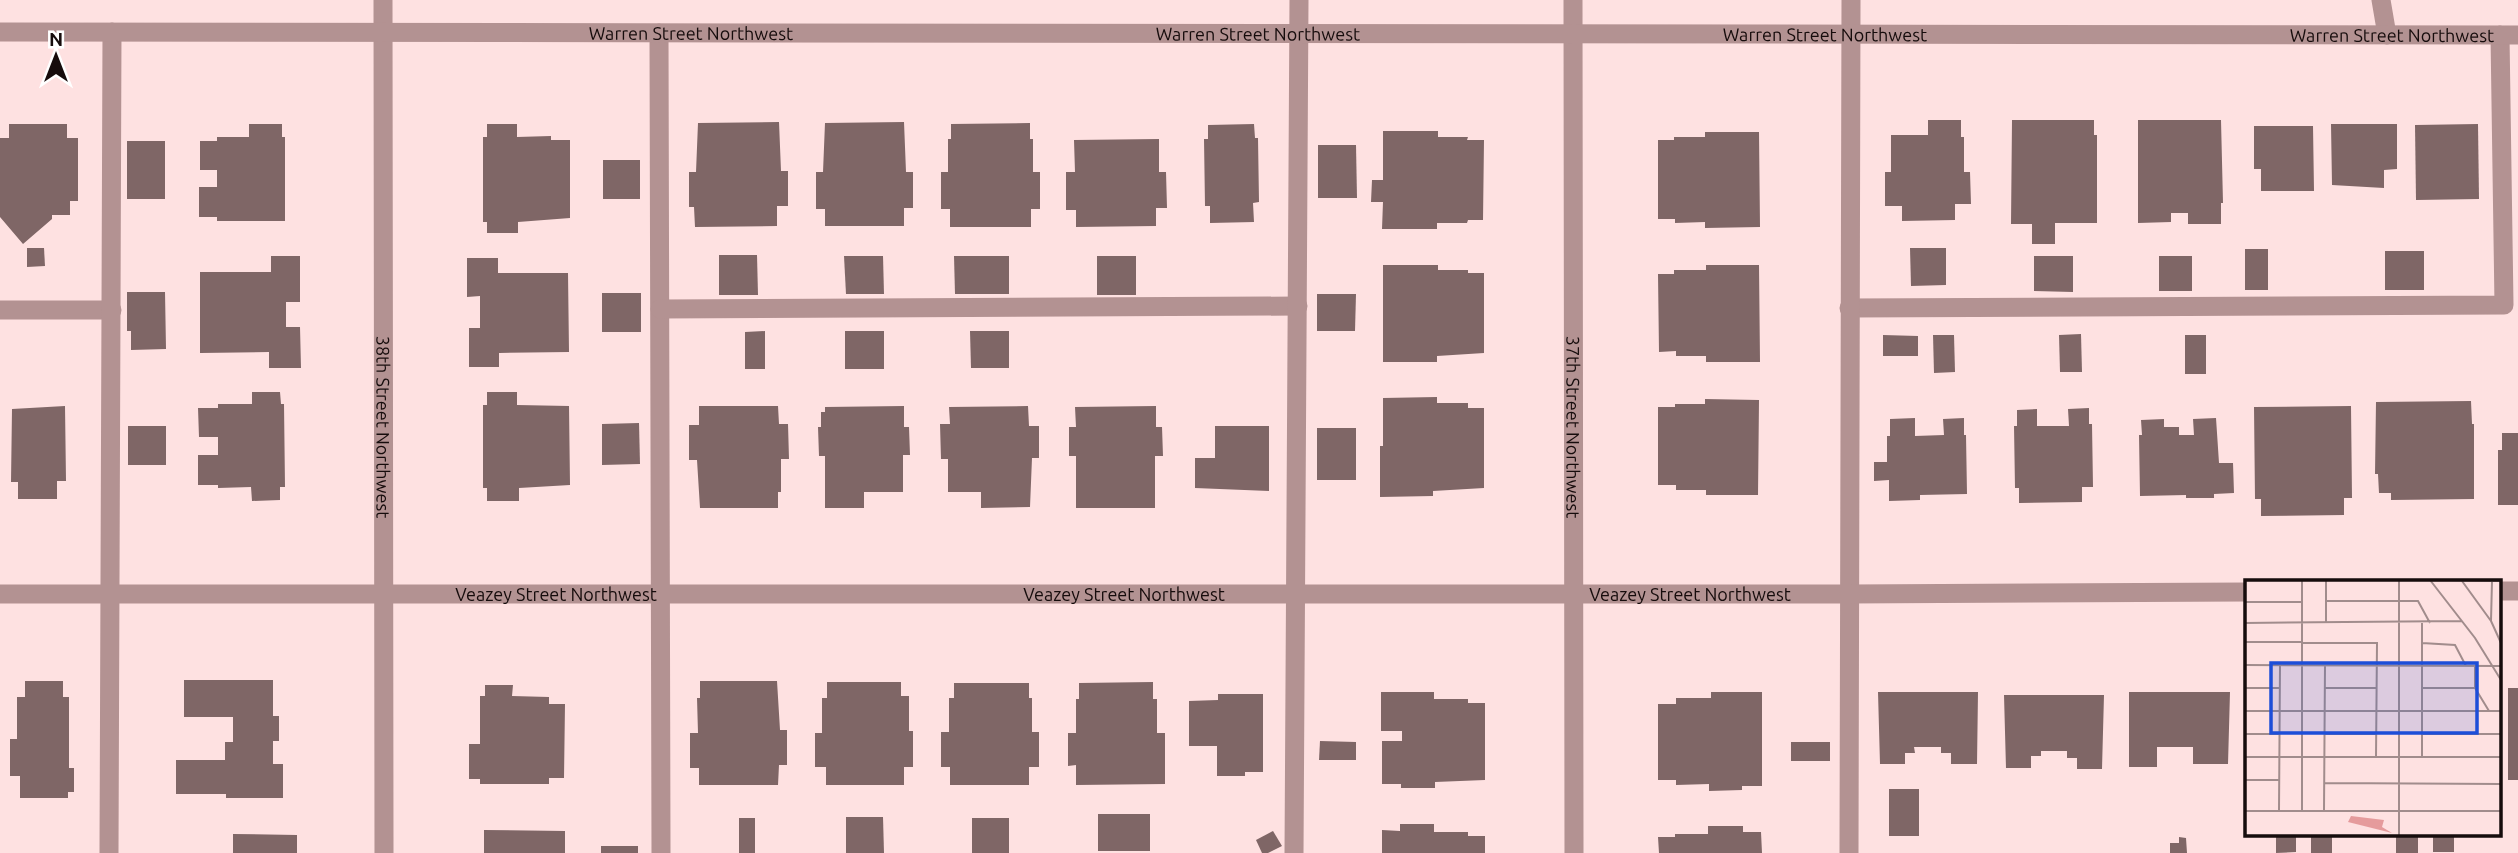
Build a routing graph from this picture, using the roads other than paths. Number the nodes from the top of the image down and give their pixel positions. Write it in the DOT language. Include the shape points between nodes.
graph roads {
  1 [pos="383,0"];
  2 [pos="1299,0"];
  3 [pos="1573,0"];
  4 [pos="1851,0"];
  5 [pos="2381,0"];
  6 [pos="0,32"];
  7 [pos="112,32"];
  8 [pos="383,32"];
  9 [pos="659,33"];
  10 [pos="1299,34"];
  11 [pos="1573,35"];
  12 [pos="1851,35"];
  13 [pos="2387,35"];
  14 [pos="2509,35"];
  15 [pos="1298,306"];
  16 [pos="1849,308"];
  17 [pos="660,309"];
  18 [pos="0,310"];
  19 [pos="112,310"];
  20 [pos="2511,310"];
  21 [pos="2500,591"];
  22 [pos="2518,591"];
  23 [pos="2245,592"];
  24 [pos="0,594"];
  25 [pos="111,594"];
  26 [pos="384,594"];
  27 [pos="661,594"];
  28 [pos="1296,594"];
  29 [pos="1574,594"];
  30 [pos="1849,594"];
  31 [pos="109,853"];
  32 [pos="384,853"];
  33 [pos="661,853"];
  34 [pos="1294,853"];
  35 [pos="1574,853"];
  36 [pos="1849,853"];
  1 -- 8 [label="street, 38th Street Northwest"];
  2 -- 10 [label="street"];
  3 -- 11 [label="street, 37th Street Northwest"];
  4 -- 12 [label="street"];
  5 -- 13 [label="street"];
  6 -- 7 [label="street, Warren Street Northwest"];
  7 -- 8 [label="street, Warren Street Northwest"];
  7 -- 19 [label="street"];
  8 -- 9 [label="street, Warren Street Northwest"];
  8 -- 26 [label="street, 38th Street Northwest"];
  9 -- 10 [label="street, Warren Street Northwest"];
  9 -- 17 [label="street"];
  10 -- 11 [label="street, Warren Street Northwest"];
  10 -- 15 [label="street"];
  11 -- 12 [label="street, Warren Street Northwest"];
  11 -- 29 [label="street, 37th Street Northwest"];
  12 -- 13 [label="street, Warren Street Northwest"];
  12 -- 16 [label="street"];
  13 -- 14 [label="street, Warren Street Northwest"];
  14 -- 20 [label="street"];
  15 -- 17 [label="street"];
  15 -- 28 [label="street"];
  16 -- 20 [label="street"];
  16 -- 30 [label="street"];
  17 -- 27 [label="street"];
  18 -- 19 [label="street"];
  19 -- 25 [label="street"];
  21 -- 22 [label="street"];
  23 -- 30 [label="street, Veazey Street Northwest"];
  24 -- 25 [label="street, Veazey Street Northwest"];
  25 -- 26 [label="street, Veazey Street Northwest"];
  25 -- 31 [label="street"];
  26 -- 27 [label="street, Veazey Street Northwest"];
  26 -- 32 [label="street, 38th Street Northwest"];
  27 -- 28 [label="street, Veazey Street Northwest"];
  27 -- 33 [label="street"];
  28 -- 29 [label="street, Veazey Street Northwest"];
  28 -- 34 [label="street"];
  29 -- 30 [label="street, Veazey Street Northwest"];
  29 -- 35 [label="street, 37th Street Northwest"];
  30 -- 36 [label="street"];
}
